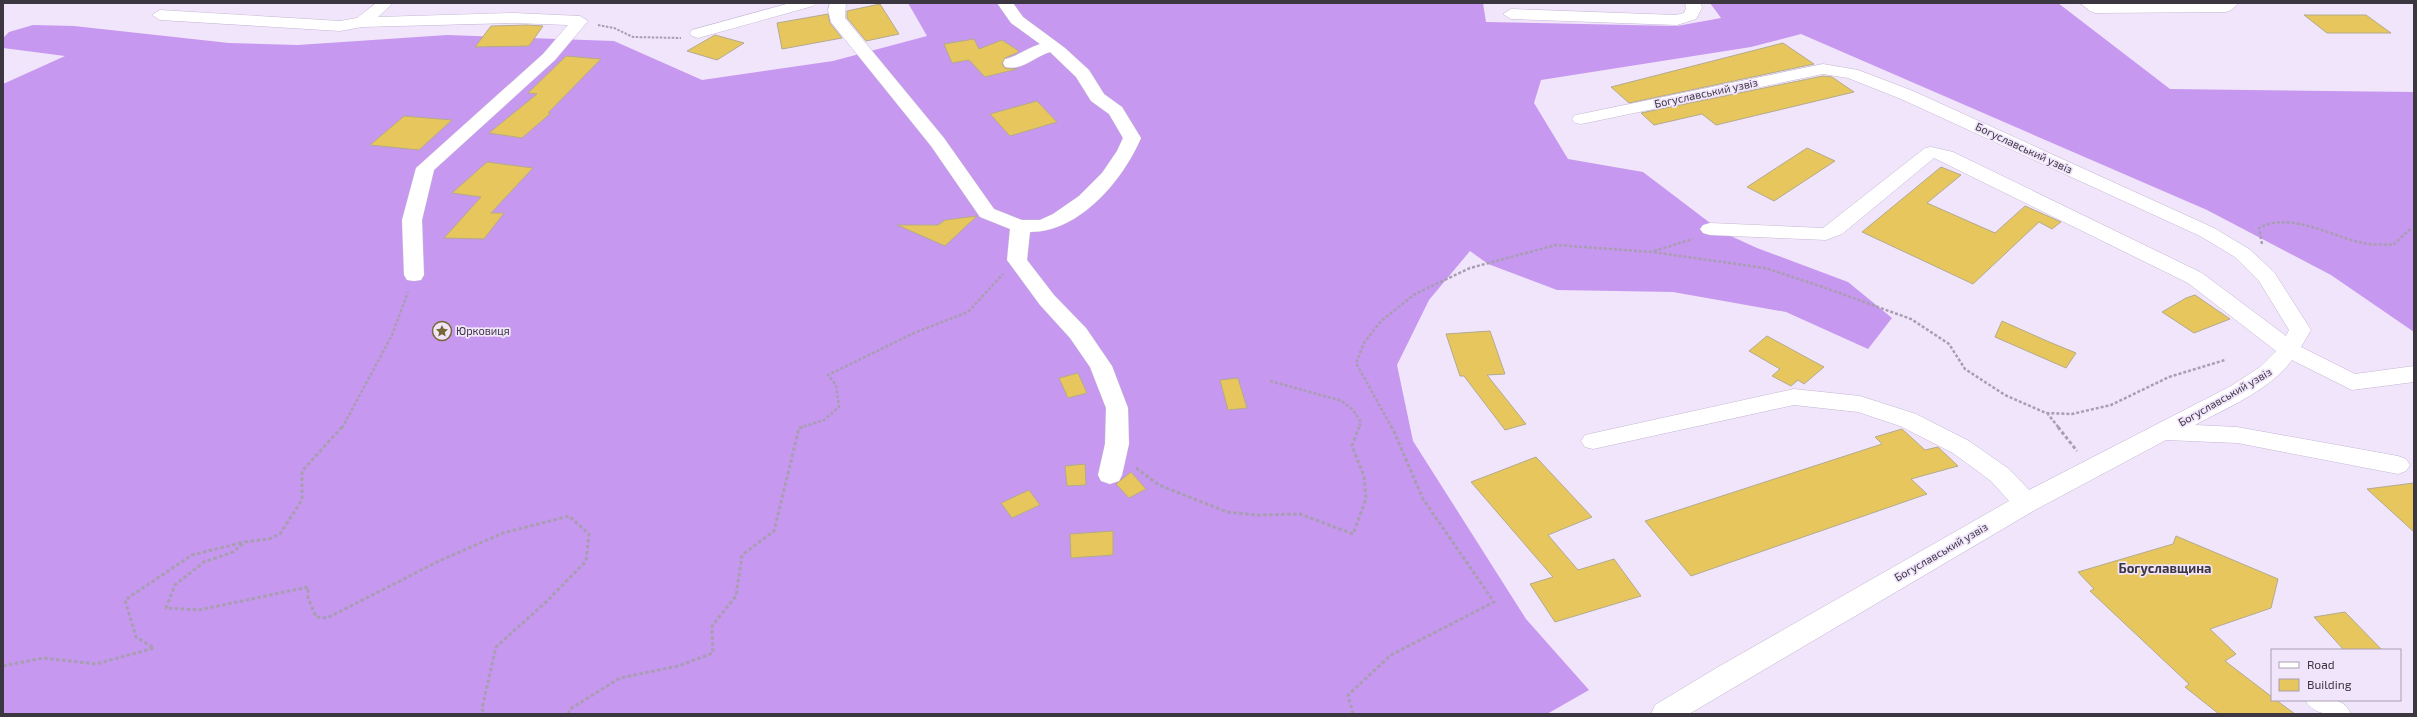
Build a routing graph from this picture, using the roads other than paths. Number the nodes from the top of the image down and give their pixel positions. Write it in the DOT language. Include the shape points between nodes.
graph roads {
  1 [pos="385,3"];
  2 [pos="838,3"];
  3 [pos="1005,3"];
  4 [pos="1692,3"];
  5 [pos="2088,3"];
  6 [pos="2232,3"];
  7 [pos="806,6"];
  8 [pos="1511,14"];
  9 [pos="160,15"];
  10 [pos="362,22"];
  11 [pos="698,33"];
  12 [pos="1051,46"];
  13 [pos="1011,63"];
  14 [pos="1581,119"];
  15 [pos="1019,226"];
  16 [pos="1710,229"];
  17 [pos="414,275"];
  18 [pos="2290,350"];
  19 [pos="2414,374"];
  20 [pos="2162,432"];
  21 [pos="1593,441"];
  22 [pos="2398,465"];
  23 [pos="1110,475"];
  24 [pos="2026,503"];
  25 [pos="2320,701"];
  26 [pos="1665,714"];
  27 [pos="2337,714"];
  1 -- 10 [label="street"];
  2 -- 15 [label="street" via="837,19 938,142 987,212"];
  3 -- 12 [label="street" via="1017,20"];
  4 -- 8 [label="street" via="1694,8 1690,16 1677,20"];
  5 -- 6 [label="street" via="2095,8 2226,7"];
  7 -- 11 [label="street"];
  9 -- 10 [label="street" via="340,26"];
  10 -- 17 [label="street" via="514,18 580,21 549,58 424,168 412,220"];
  12 -- 13 [label="street" via="1035,51 1022,61"];
  12 -- 15 [label="street" via="1083,74 1097,97 1116,111 1132,138 1128,152 1116,169 1069,213 1045,224"];
  14 -- 18 [label="street, Богуславський узвіз" via="1823,69 1838,71 1907,94 2206,232 2242,253 2267,277 2300,330"];
  15 -- 23 [label="street" via="1017,260 1047,300 1078,333 1101,366 1117,408 1115,453"];
  16 -- 18 [label="street" via="1826,234 1835,230 1931,152 1946,156 2195,278"];
  18 -- 19 [label="street" via="2352,382"];
  18 -- 20 [label="street, Богуславський узвіз" via="2273,371 2239,392"];
  20 -- 22 [label="street" via="2237,435"];
  20 -- 24 [label="street, Богуславський узвіз"];
  21 -- 24 [label="street" via="1794,397 1860,404 1908,420 1961,447 2000,475"];
  24 -- 26 [label="street, Богуславський узвіз"];
  25 -- 27 [label="street"];
}
